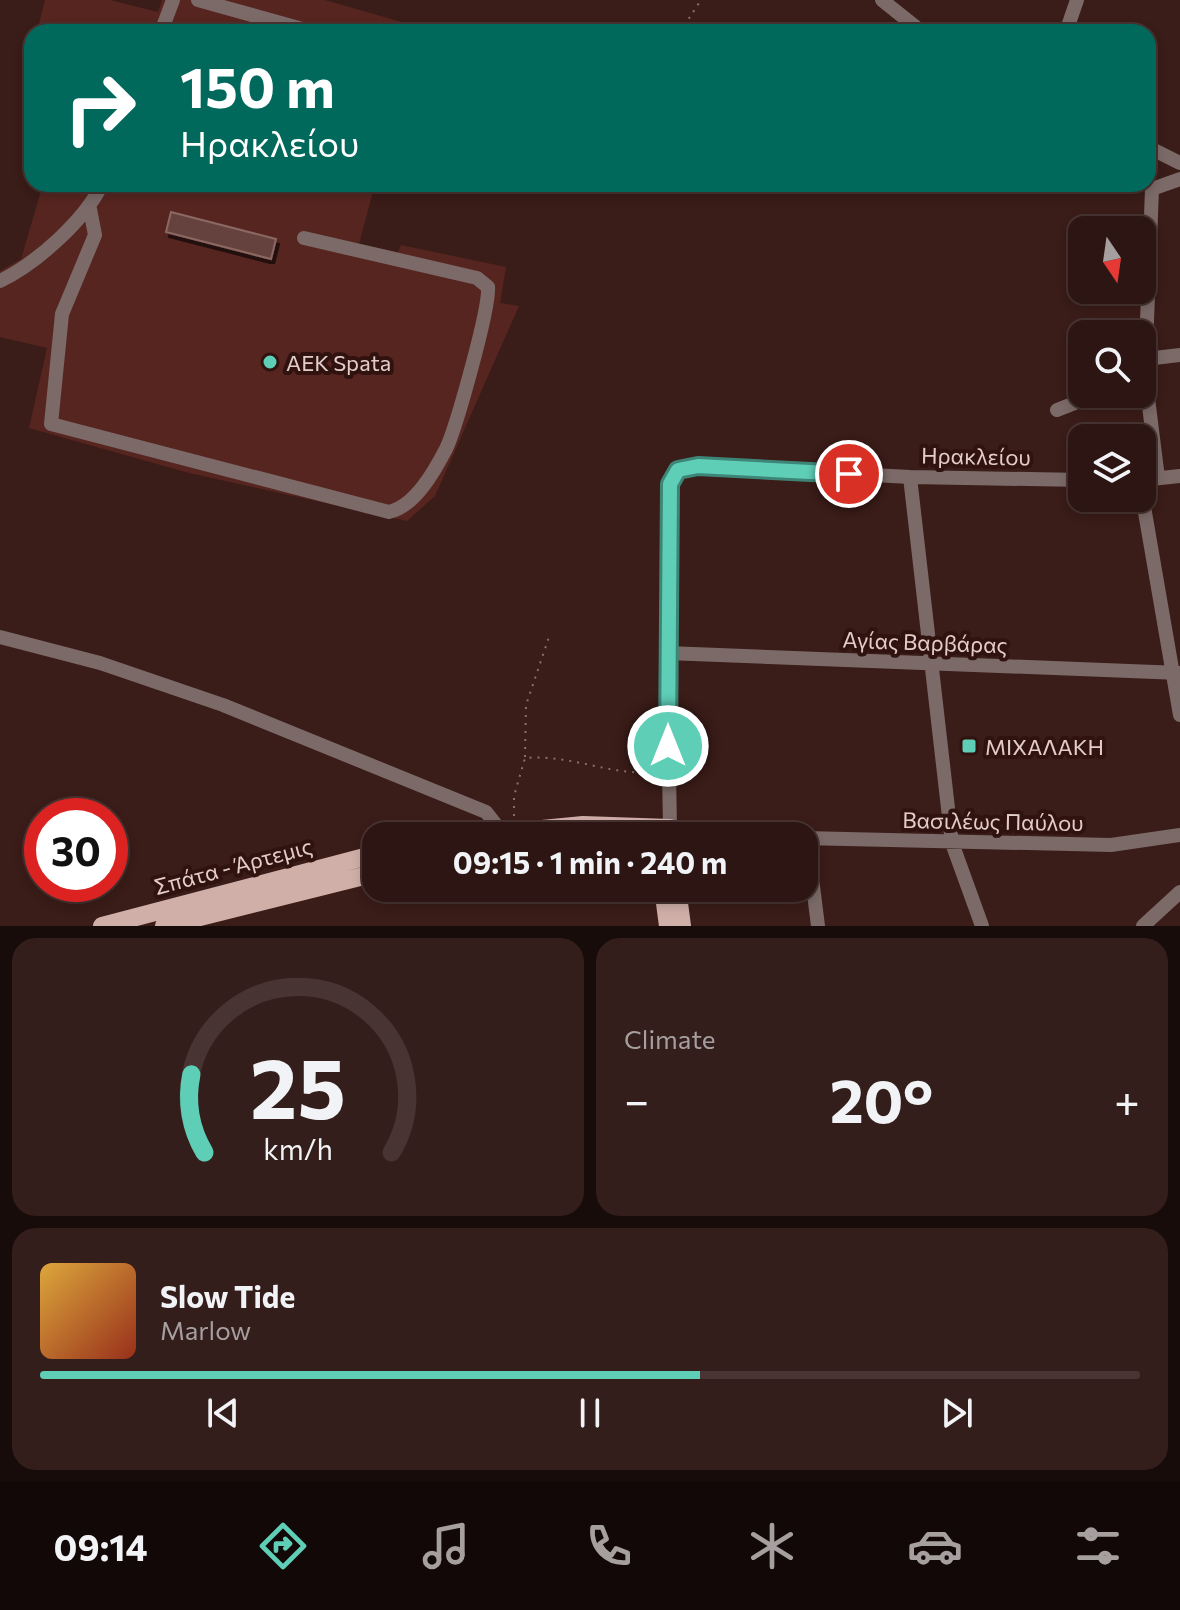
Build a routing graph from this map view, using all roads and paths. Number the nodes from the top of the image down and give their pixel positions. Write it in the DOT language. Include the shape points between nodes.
graph roads {
  1 [pos="173,0"];
  2 [pos="198,0"];
  3 [pos="701,0"];
  4 [pos="882,0"];
  5 [pos="1077,0"];
  6 [pos="164,24"];
  7 [pos="284,24"];
  8 [pos="685,24"];
  9 [pos="912,24"];
  10 [pos="1069,24"];
  11 [pos="1180,149"];
  12 [pos="1156,150"];
  13 [pos="1164,153"];
  14 [pos="1180,163"];
  15 [pos="1180,179"];
  16 [pos="1156,188"];
  17 [pos="98,192"];
  18 [pos="1152,192"];
  19 [pos="90,209"];
  20 [pos="304,238"];
  21 [pos="0,281"];
  22 [pos="1146,320"];
  23 [pos="1180,355"];
  24 [pos="1156,364"];
  25 [pos="1068,406"];
  26 [pos="1149,408"];
  27 [pos="1057,410"];
  28 [pos="1180,476"];
  29 [pos="910,477"];
  30 [pos="1158,478"];
  31 [pos="1068,480"];
  32 [pos="1145,512"];
  33 [pos="550,634"];
  34 [pos="0,637"];
  35 [pos="667,653"];
  36 [pos="930,664"];
  37 [pos="1176,673"];
  38 [pos="1180,715"];
  39 [pos="525,758"];
  40 [pos="667,771"];
  41 [pos="498,822"];
  42 [pos="509,822"];
  43 [pos="660,822"];
  44 [pos="1180,835"];
  45 [pos="818,838"];
  46 [pos="952,843"];
  47 [pos="362,858"];
  48 [pos="362,876"];
  49 [pos="1180,892"];
  50 [pos="665,902"];
  51 [pos="679,902"];
  52 [pos="815,902"];
  53 [pos="102,926"];
  54 [pos="164,926"];
  55 [pos="668,926"];
  56 [pos="682,926"];
  57 [pos="818,926"];
  58 [pos="982,926"];
  59 [pos="1143,926"];
  1 -- 6 [label="street"];
  2 -- 7 [label="street"];
  3 -- 8 [label="path"];
  4 -- 9 [label="street"];
  5 -- 10 [label="street"];
  11 -- 13 [label="street"];
  12 -- 13 [label="street"];
  13 -- 14 [label="street"];
  15 -- 16 [label="street"];
  17 -- 19 [label="street"];
  18 -- 22 [label="street"];
  19 -- 20 [label="street" via="95,235 62,314 51,424 389,512 399,510 425,483 446,448 488,287 477,278"];
  19 -- 21 [label="street" via="35,259"];
  23 -- 24 [label="street"];
  25 -- 27 [label="street"];
  26 -- 30 [label="street"];
  28 -- 30 [label="street"];
  29 -- 31 [label="street, Ηρακλείου"];
  29 -- 35 [label="street, Ηρακλείου" via="698,466 678,470 670,484"];
  29 -- 36 [label="street"];
  32 -- 37 [label="street"];
  33 -- 39 [label="path" via="526,705"];
  34 -- 41 [label="street" via="114,667 290,729 486,812"];
  35 -- 36 [label="street, Αγίας Βαρβάρας"];
  35 -- 40 [label="street"];
  36 -- 37 [label="street, Αγίας Βαρβάρας"];
  36 -- 46 [label="street"];
  37 -- 38 [label="street"];
  39 -- 40 [label="path" via="551,757 617,773"];
  39 -- 42 [label="path"];
  40 -- 43 [label="street"];
  44 -- 46 [label="street, Βασιλέως Παύλου" via="1111,845"];
  45 -- 46 [label="street, Βασιλέως Παύλου"];
  46 -- 58 [label="street"];
  47 -- 53 [label="main road, Σπάτα - Άρτεμις"];
  48 -- 54 [label="main road, Σπάτα - Άρτεμις"];
  49 -- 59 [label="street"];
  50 -- 55 [label="main road"];
  51 -- 56 [label="main road"];
  52 -- 57 [label="street"];
}
